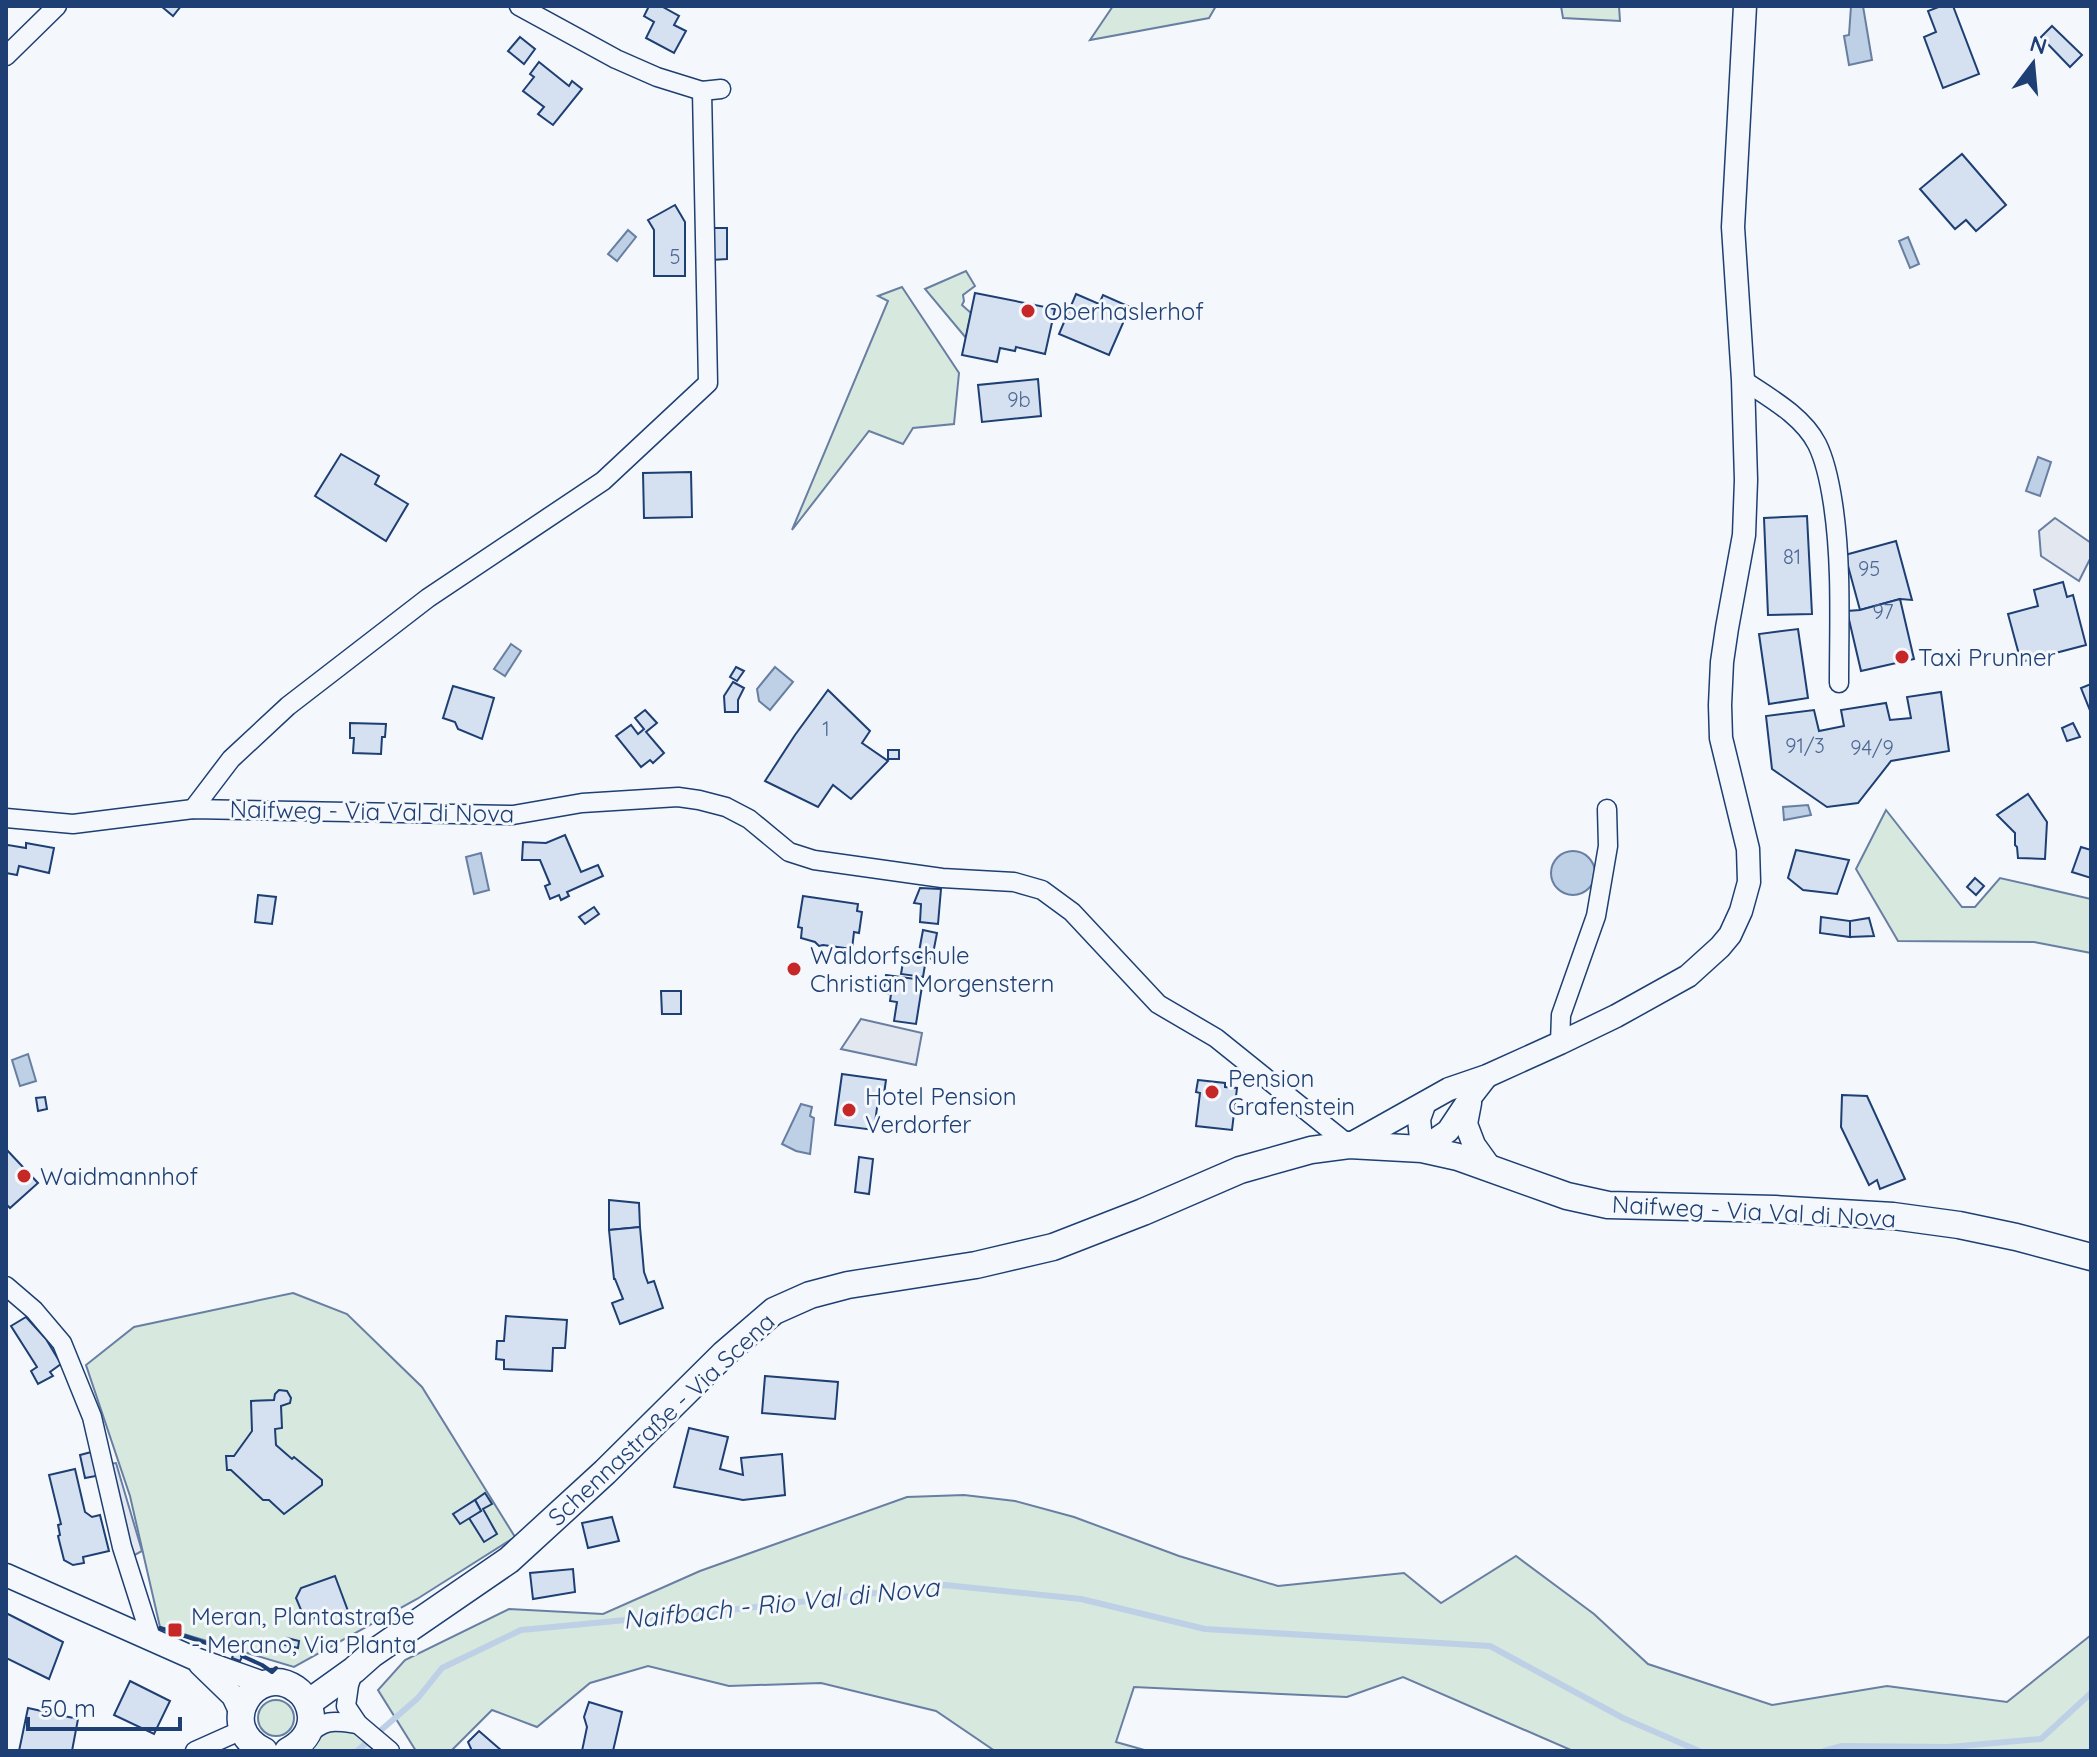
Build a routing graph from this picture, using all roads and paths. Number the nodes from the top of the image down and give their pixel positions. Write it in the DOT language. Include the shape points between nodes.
graph roads {
  1 [pos="57,6"];
  2 [pos="519,6"];
  3 [pos="1745,6"];
  4 [pos="6,56"];
  5 [pos="1743,380"];
  6 [pos="1839,683"];
  7 [pos="193,809"];
  8 [pos="1607,809"];
  9 [pos="6,818"];
  10 [pos="1560,1043"];
  11 [pos="1487,1076"];
  12 [pos="1472,1095"];
  13 [pos="1424,1105"];
  14 [pos="1349,1145"];
  15 [pos="1422,1149"];
  16 [pos="1492,1170"];
  17 [pos="2091,1257"];
  18 [pos="6,1286"];
  19 [pos="6,1575"];
  20 [pos="151,1638"];
  21 [pos="193,1658"];
  22 [pos="363,1662"];
  23 [pos="277,1684"];
  24 [pos="308,1703"];
  25 [pos="346,1706"];
  26 [pos="358,1724"];
  27 [pos="248,1737"];
  28 [pos="296,1745"];
  29 [pos="195,1751"];
  30 [pos="390,1751"];
  1 -- 4 [label="street"];
  2 -- 7 [label="street, Naifweg - Via Val di Nova" via="657,77 711,90 708,383 603,481 428,598 288,706 231,759"];
  3 -- 5 [label="street, Schennastraße - Via Scena" via="1733,227"];
  5 -- 6 [label="street" via="1801,423 1817,444 1830,483 1839,544"];
  5 -- 10 [label="street, Schennastraße - Via Scena" via="1744,535 1722,662 1720,705 1721,738 1748,849 1749,882 1741,911 1730,935 1688,976"];
  7 -- 9 [label="street, Naifweg - Via Val di Nova" via="73,824"];
  7 -- 14 [label="street, Naifweg - Via Val di Nova" via="513,815 582,803 678,797 726,807 789,852 814,860 1014,882 1042,890 1072,912 1158,1004 1216,1038"];
  8 -- 10 [label="street" via="1608,846 1596,916 1561,1015"];
  10 -- 11 [label="street, Schennastraße - Via Scena"];
  11 -- 12 [label="street, Schennastraße - Via Scena"];
  11 -- 13 [label="street, Schennastraße - Via Scena" via="1449,1089"];
  12 -- 15 [label="street, Schennastraße - Via Scena" via="1448,1131"];
  12 -- 16 [label="street" via="1466,1124"];
  13 -- 14 [label="street, Schennastraße - Via Scena"];
  13 -- 15 [label="street" via="1419,1119"];
  14 -- 15 [label="main road, Schennastraße - Via Scena"];
  14 -- 22 [label="main road, Schennastraße - Via Scena" via="1240,1170 1053,1247 848,1285 774,1311 509,1560"];
  15 -- 16 [label="main road, Naifweg - Via Val di Nova"];
  16 -- 17 [label="main road, Naifweg - Via Val di Nova" via="1608,1205 1893,1216 1959,1225"];
  18 -- 20 [label="street" via="62,1343 92,1417 122,1547"];
  19 -- 20 [label="street"];
  20 -- 21 [label="street"];
  21 -- 23 [label="street"];
  21 -- 27 [label="street" via="233,1696"];
  22 -- 23 [label="main road, Schennastraße - Via Scena"];
  22 -- 24 [label="main road, Schennastraße - Via Scena"];
  22 -- 25 [label="street" via="349,1685"];
  23 -- 24 [label="main road" via="302,1694"];
  23 -- 27 [label="main road" via="257,1688 243,1703"];
  24 -- 25 [label="street" via="326,1700"];
  24 -- 28 [label="main road" via="311,1722"];
  25 -- 26 [label="street"];
  26 -- 28 [label="street" via="319,1723"];
  26 -- 30 [label="street"];
  27 -- 29 [label="street"];
}
